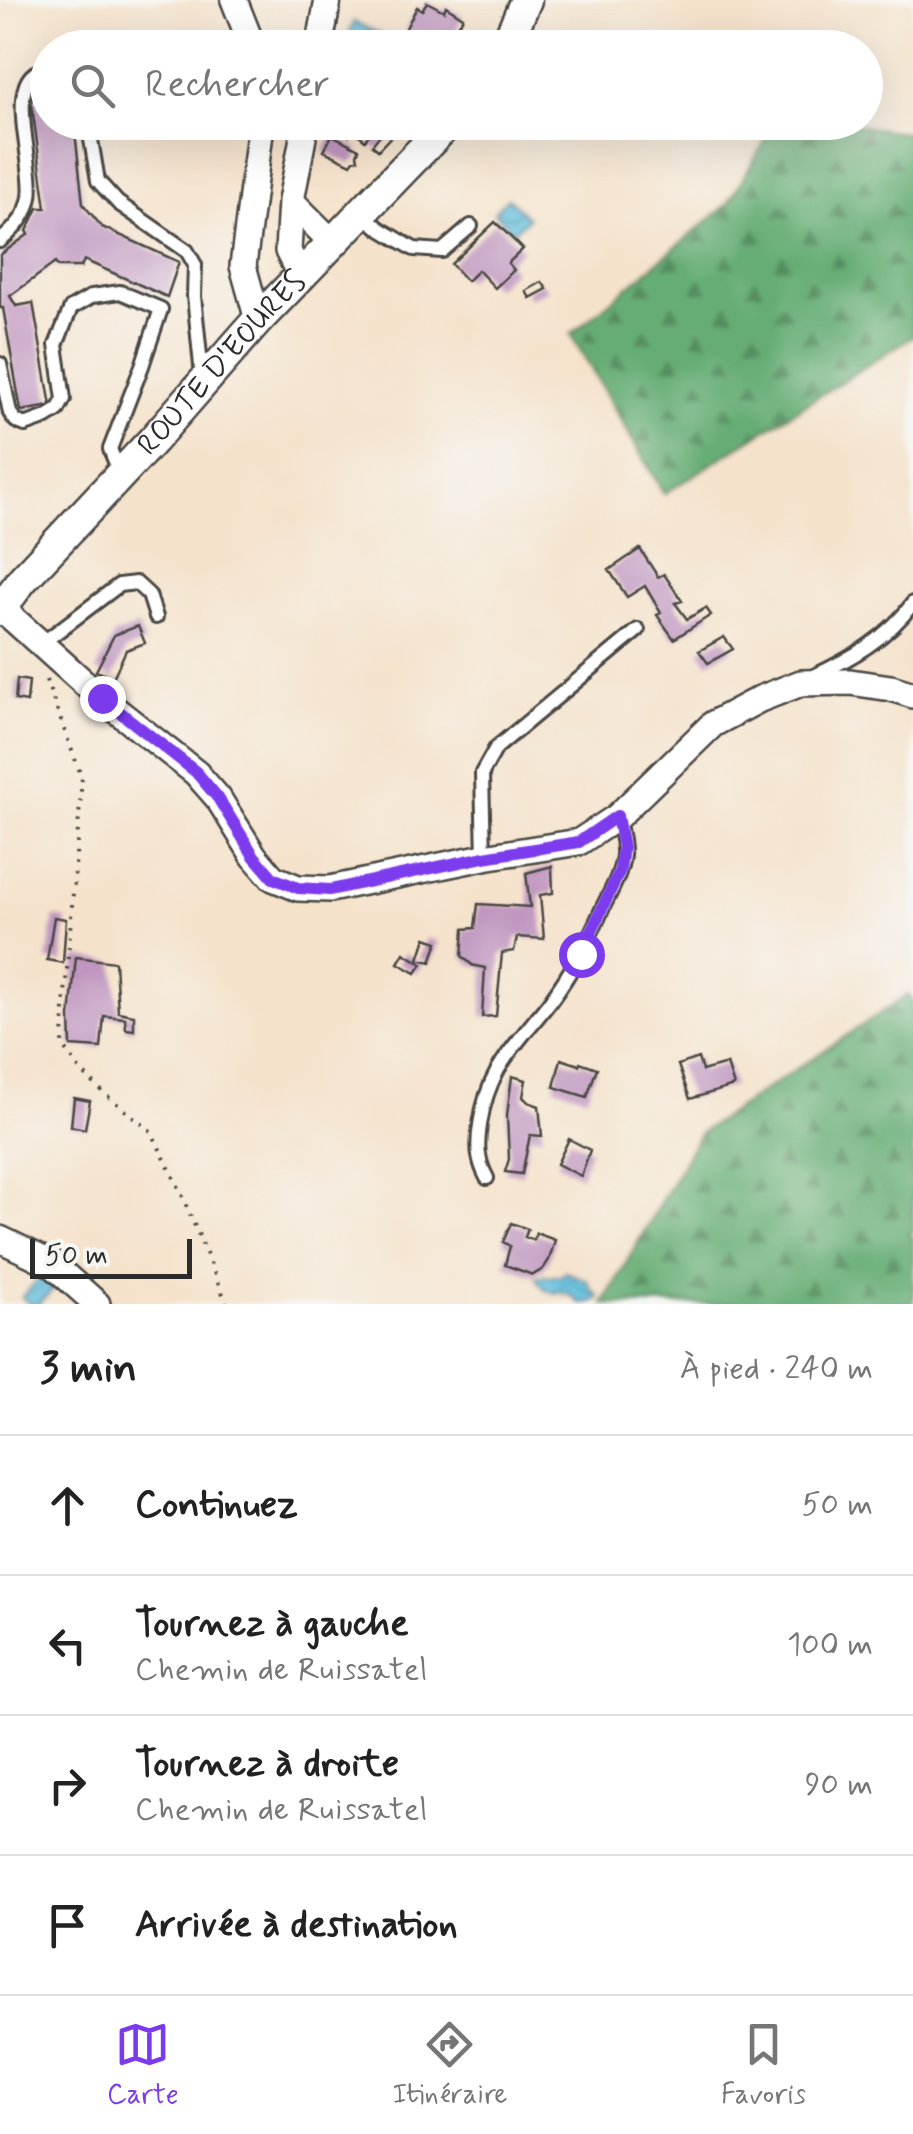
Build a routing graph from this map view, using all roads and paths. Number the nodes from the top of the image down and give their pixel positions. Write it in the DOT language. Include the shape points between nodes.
graph roads {
  1 [pos="234,0"];
  2 [pos="328,0"];
  3 [pos="526,0"];
  4 [pos="245,30"];
  5 [pos="322,30"];
  6 [pos="513,30"];
  7 [pos="30,73"];
  8 [pos="91,140"];
  9 [pos="259,140"];
  10 [pos="302,140"];
  11 [pos="432,140"];
  12 [pos="290,201"];
  13 [pos="362,213"];
  14 [pos="471,226"];
  15 [pos="0,241"];
  16 [pos="334,244"];
  17 [pos="301,277"];
  18 [pos="258,320"];
  19 [pos="0,364"];
  20 [pos="202,384"];
  21 [pos="120,475"];
  22 [pos="913,604"];
  23 [pos="0,609"];
  24 [pos="156,618"];
  25 [pos="638,630"];
  26 [pos="40,644"];
  27 [pos="44,674"];
  28 [pos="801,683"];
  29 [pos="913,695"];
  30 [pos="617,816"];
  31 [pos="484,857"];
  32 [pos="487,1178"];
  33 [pos="0,1239"];
  34 [pos="98,1304"];
  35 [pos="226,1304"];
  1 -- 4 [label="street"];
  2 -- 5 [label="street"];
  3 -- 6 [label="street"];
  7 -- 15 [label="lane" via="15,95 30,196 17,227"];
  8 -- 20 [label="lane" via="98,181 187,251 194,265"];
  9 -- 18 [label="street" via="243,266"];
  10 -- 12 [label="street"];
  11 -- 13 [label="street, ROUTE D'EOURES"];
  12 -- 16 [label="street"];
  12 -- 17 [label="street" via="288,251"];
  13 -- 14 [label="lane" via="414,249 442,251"];
  13 -- 16 [label="street, ROUTE D'EOURES"];
  16 -- 17 [label="street, ROUTE D'EOURES"];
  17 -- 18 [label="street, ROUTE D'EOURES"];
  18 -- 20 [label="street, ROUTE D'EOURES"];
  19 -- 21 [label="lane" via="16,421 25,425 48,417 64,399 56,345 70,308 120,292 160,308 110,448"];
  20 -- 21 [label="street, ROUTE D'EOURES"];
  21 -- 23 [label="street, ROUTE D'EOURES"];
  22 -- 28 [label="lane" via="900,622 848,660"];
  23 -- 26 [label="street"];
  24 -- 26 [label="lane" via="149,595 136,583 119,585"];
  25 -- 31 [label="lane" via="496,748 482,773"];
  26 -- 31 [label="street" via="196,772 273,878 330,890"];
  27 -- 35 [label="path" via="82,778 63,1045 92,1082 151,1131"];
  28 -- 29 [label="street" via="850,682"];
  28 -- 30 [label="street" via="713,724"];
  30 -- 31 [label="street" via="579,842"];
  30 -- 32 [label="lane" via="620,870 581,954 502,1059 483,1102 477,1142"];
  33 -- 34 [label="street" via="52,1264"];
}
